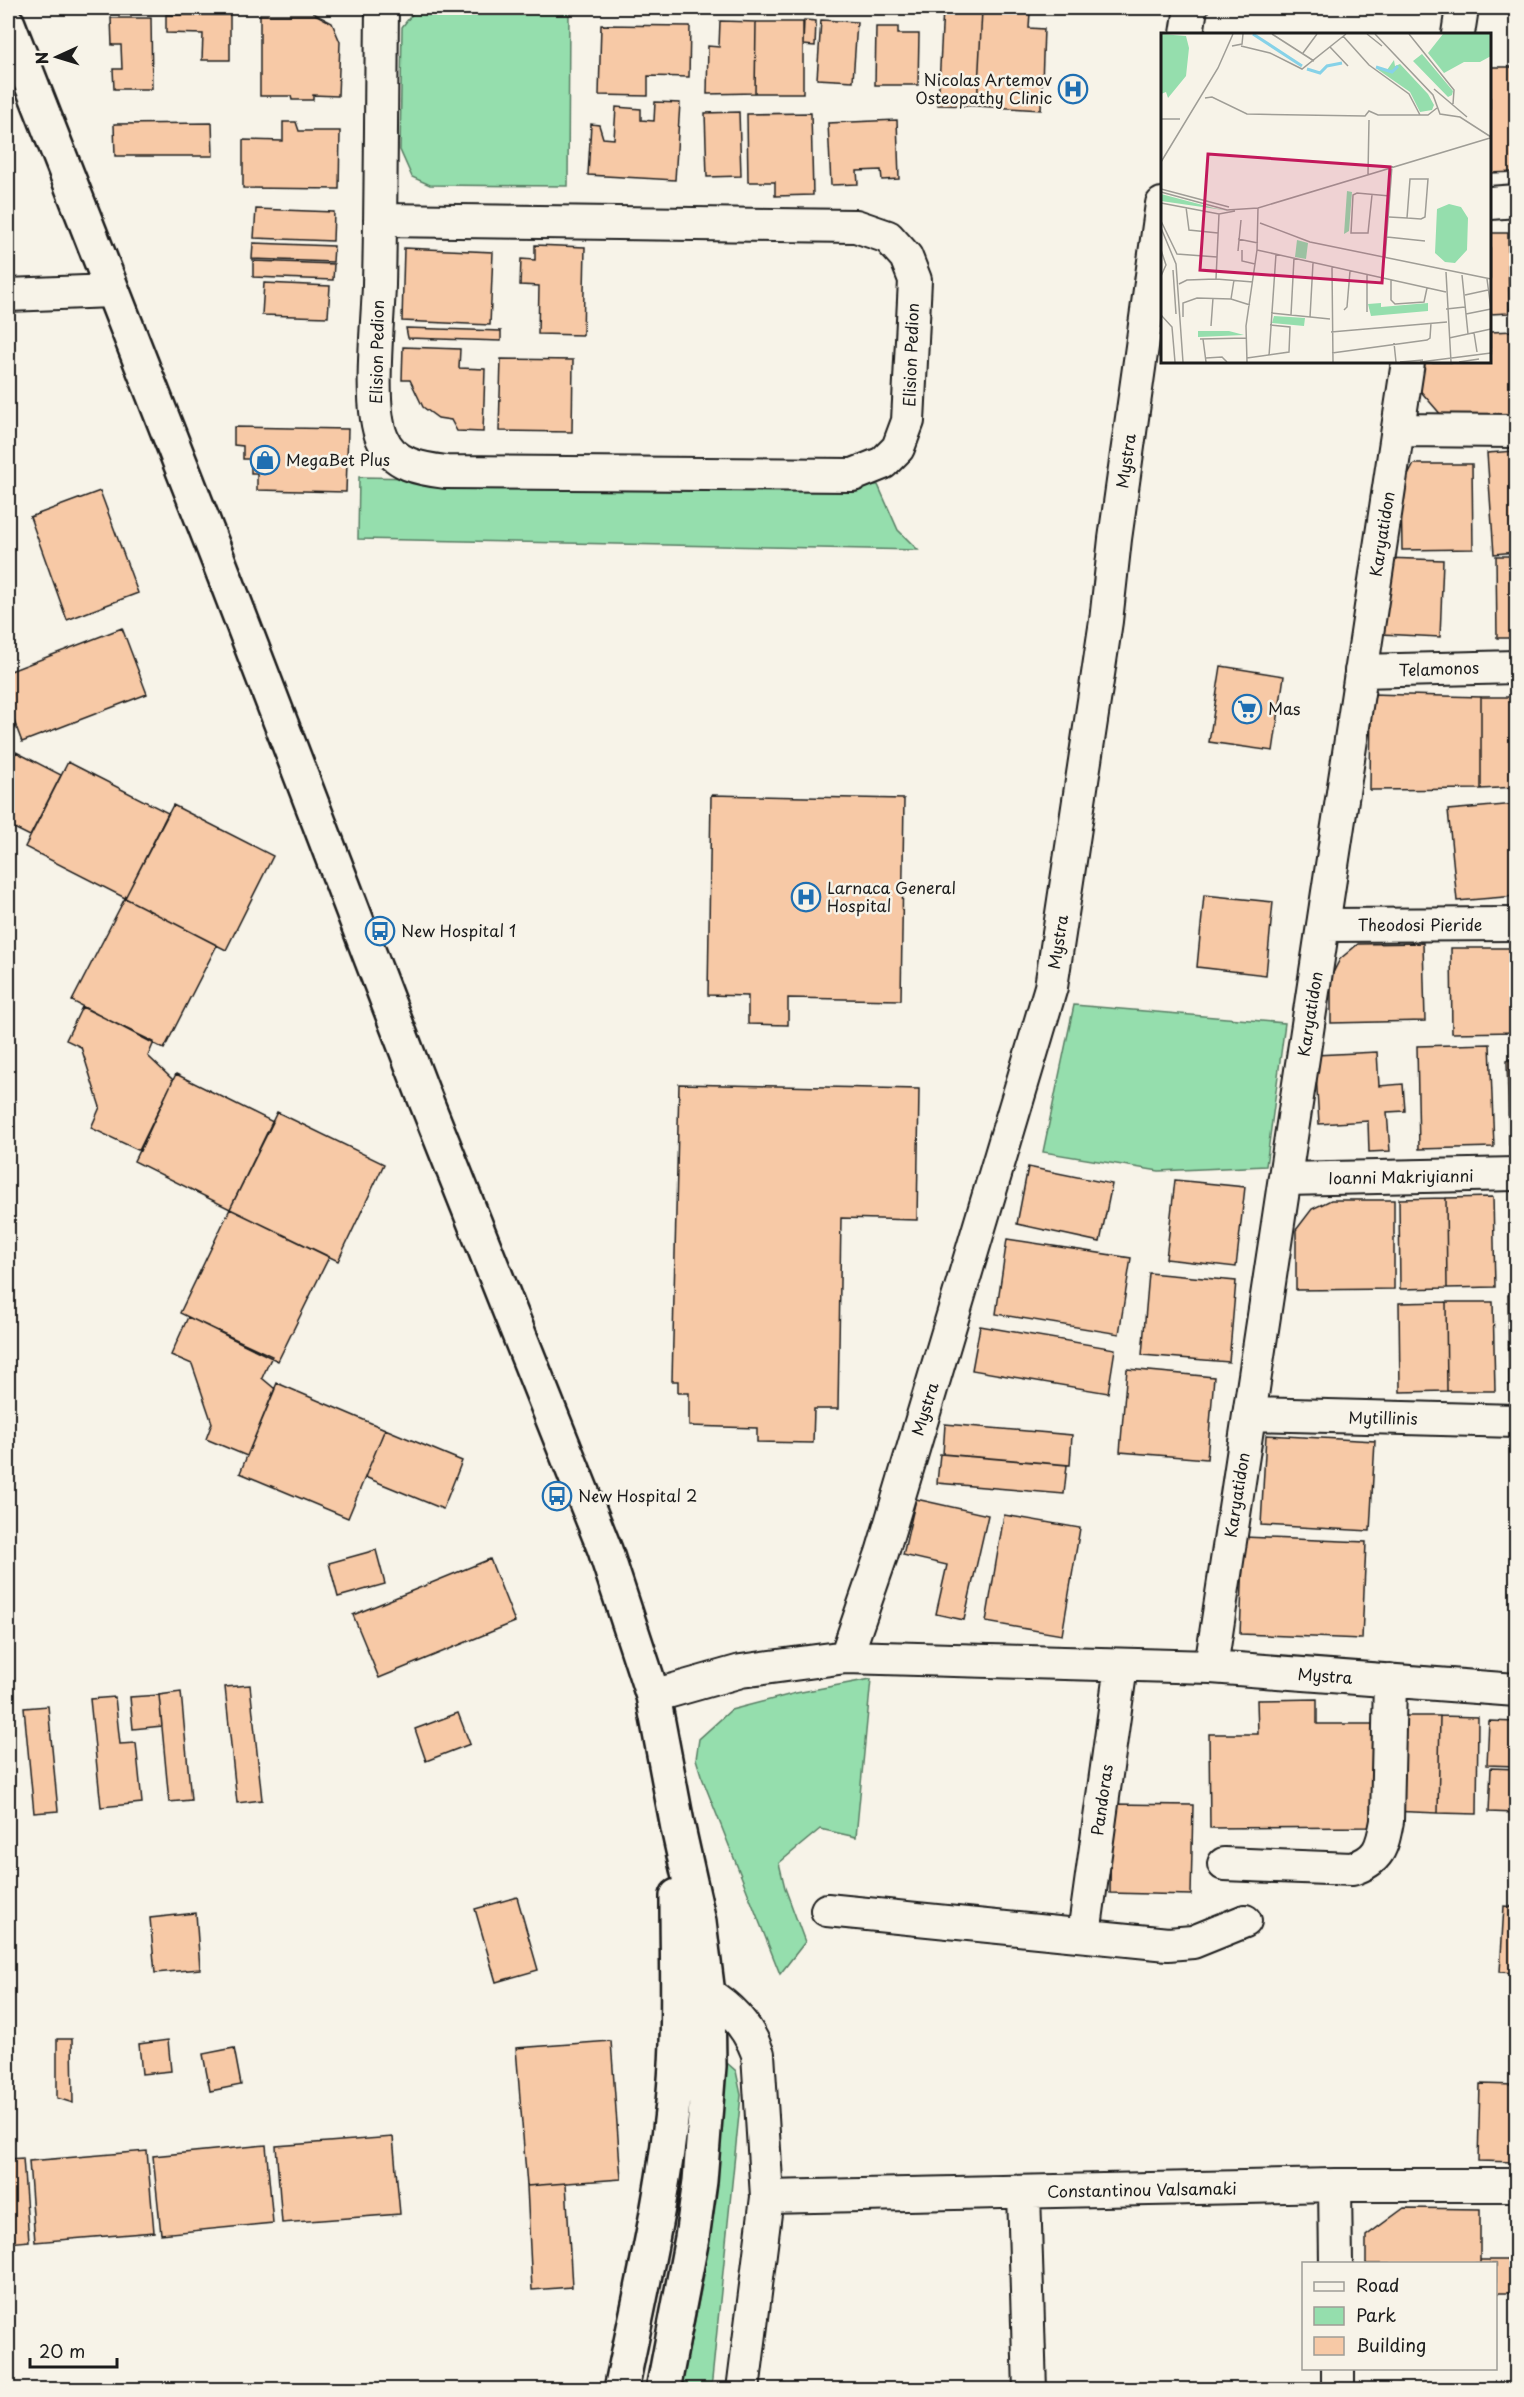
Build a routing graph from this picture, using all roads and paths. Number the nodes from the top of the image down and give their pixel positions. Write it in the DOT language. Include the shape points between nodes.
graph roads {
  1 [pos="382,8"];
  2 [pos="1191,8"];
  3 [pos="1462,8"];
  4 [pos="8,24"];
  5 [pos="1187,33"];
  6 [pos="1458,33"];
  7 [pos="1516,201"];
  8 [pos="1491,203"];
  9 [pos="1161,211"];
  10 [pos="380,220"];
  11 [pos="111,291"];
  12 [pos="8,295"];
  13 [pos="1408,363"];
  14 [pos="1398,430"];
  15 [pos="1516,431"];
  16 [pos="1516,667"];
  17 [pos="1361,671"];
  18 [pos="1516,924"];
  19 [pos="1323,925"];
  20 [pos="1516,1174"];
  21 [pos="1285,1179"];
  22 [pos="1249,1414"];
  23 [pos="1516,1421"];
  24 [pos="846,1657"];
  25 [pos="1121,1666"];
  26 [pos="1211,1667"];
  27 [pos="1390,1680"];
  28 [pos="1516,1690"];
  29 [pos="653,1696"];
  30 [pos="678,1828"];
  31 [pos="1224,1864"];
  32 [pos="828,1910"];
  33 [pos="1245,1921"];
  34 [pos="1084,1934"];
  35 [pos="708,1994"];
  36 [pos="709,2045"];
  37 [pos="758,2054"];
  38 [pos="1516,2184"];
  39 [pos="1335,2186"];
  40 [pos="1024,2193"];
  41 [pos="767,2197"];
  42 [pos="1336,2262"];
  43 [pos="1338,2370"];
  44 [pos="621,2390"];
  45 [pos="663,2390"];
  46 [pos="743,2390"];
  47 [pos="1030,2390"];
  48 [pos="1338,2390"];
  1 -- 10 [label="street, Elision Pedion"];
  2 -- 5 [label="street"];
  3 -- 6 [label="street"];
  4 -- 11 [label="street"];
  7 -- 8 [label="street"];
  9 -- 24 [label="street, Mystra" via="1105,632 1051,987 882,1553"];
  10 -- 10 [label="street, Elision Pedion" via="375,405 382,439 396,457 416,468 446,472 853,475 883,463 898,448 909,421 915,280 906,257 888,237 856,226"];
  11 -- 12 [label="street"];
  11 -- 29 [label="street" via="605,1550"];
  13 -- 14 [label="street, Karyatidon"];
  14 -- 15 [label="street"];
  14 -- 17 [label="street, Karyatidon"];
  16 -- 17 [label="street, Telamonos"];
  17 -- 19 [label="street, Karyatidon"];
  18 -- 19 [label="street, Theodosi Pieride"];
  19 -- 21 [label="street, Karyatidon"];
  20 -- 21 [label="street, Ioanni Makriyianni"];
  21 -- 22 [label="street, Karyatidon"];
  22 -- 23 [label="street, Mytillinis"];
  22 -- 26 [label="street, Karyatidon"];
  24 -- 25 [label="street, Mystra"];
  24 -- 29 [label="street, Mystra" via="741,1671"];
  25 -- 26 [label="street, Mystra"];
  25 -- 34 [label="street, Pandoras"];
  26 -- 27 [label="street, Mystra"];
  27 -- 28 [label="street, Mystra"];
  27 -- 31 [label="street" via="1387,1821 1383,1842 1370,1863 1352,1869"];
  29 -- 30 [label="street"];
  30 -- 35 [label="street" via="699,1922"];
  30 -- 44 [label="street" via="680,1972 674,2094 662,2184"];
  32 -- 34 [label="street"];
  33 -- 34 [label="street" via="1193,1942 1168,1944"];
  35 -- 36 [label="street"];
  35 -- 37 [label="street" via="731,2012 753,2040"];
  36 -- 37 [label="street" via="737,2043"];
  36 -- 45 [label="street" via="700,2181"];
  37 -- 41 [label="street"];
  38 -- 39 [label="street, Constantinou Valsamaki"];
  39 -- 40 [label="street, Constantinou Valsamaki"];
  39 -- 42 [label="street"];
  40 -- 41 [label="street, Constantinou Valsamaki"];
  40 -- 47 [label="street"];
  41 -- 46 [label="street"];
  43 -- 48 [label="street"];
}
